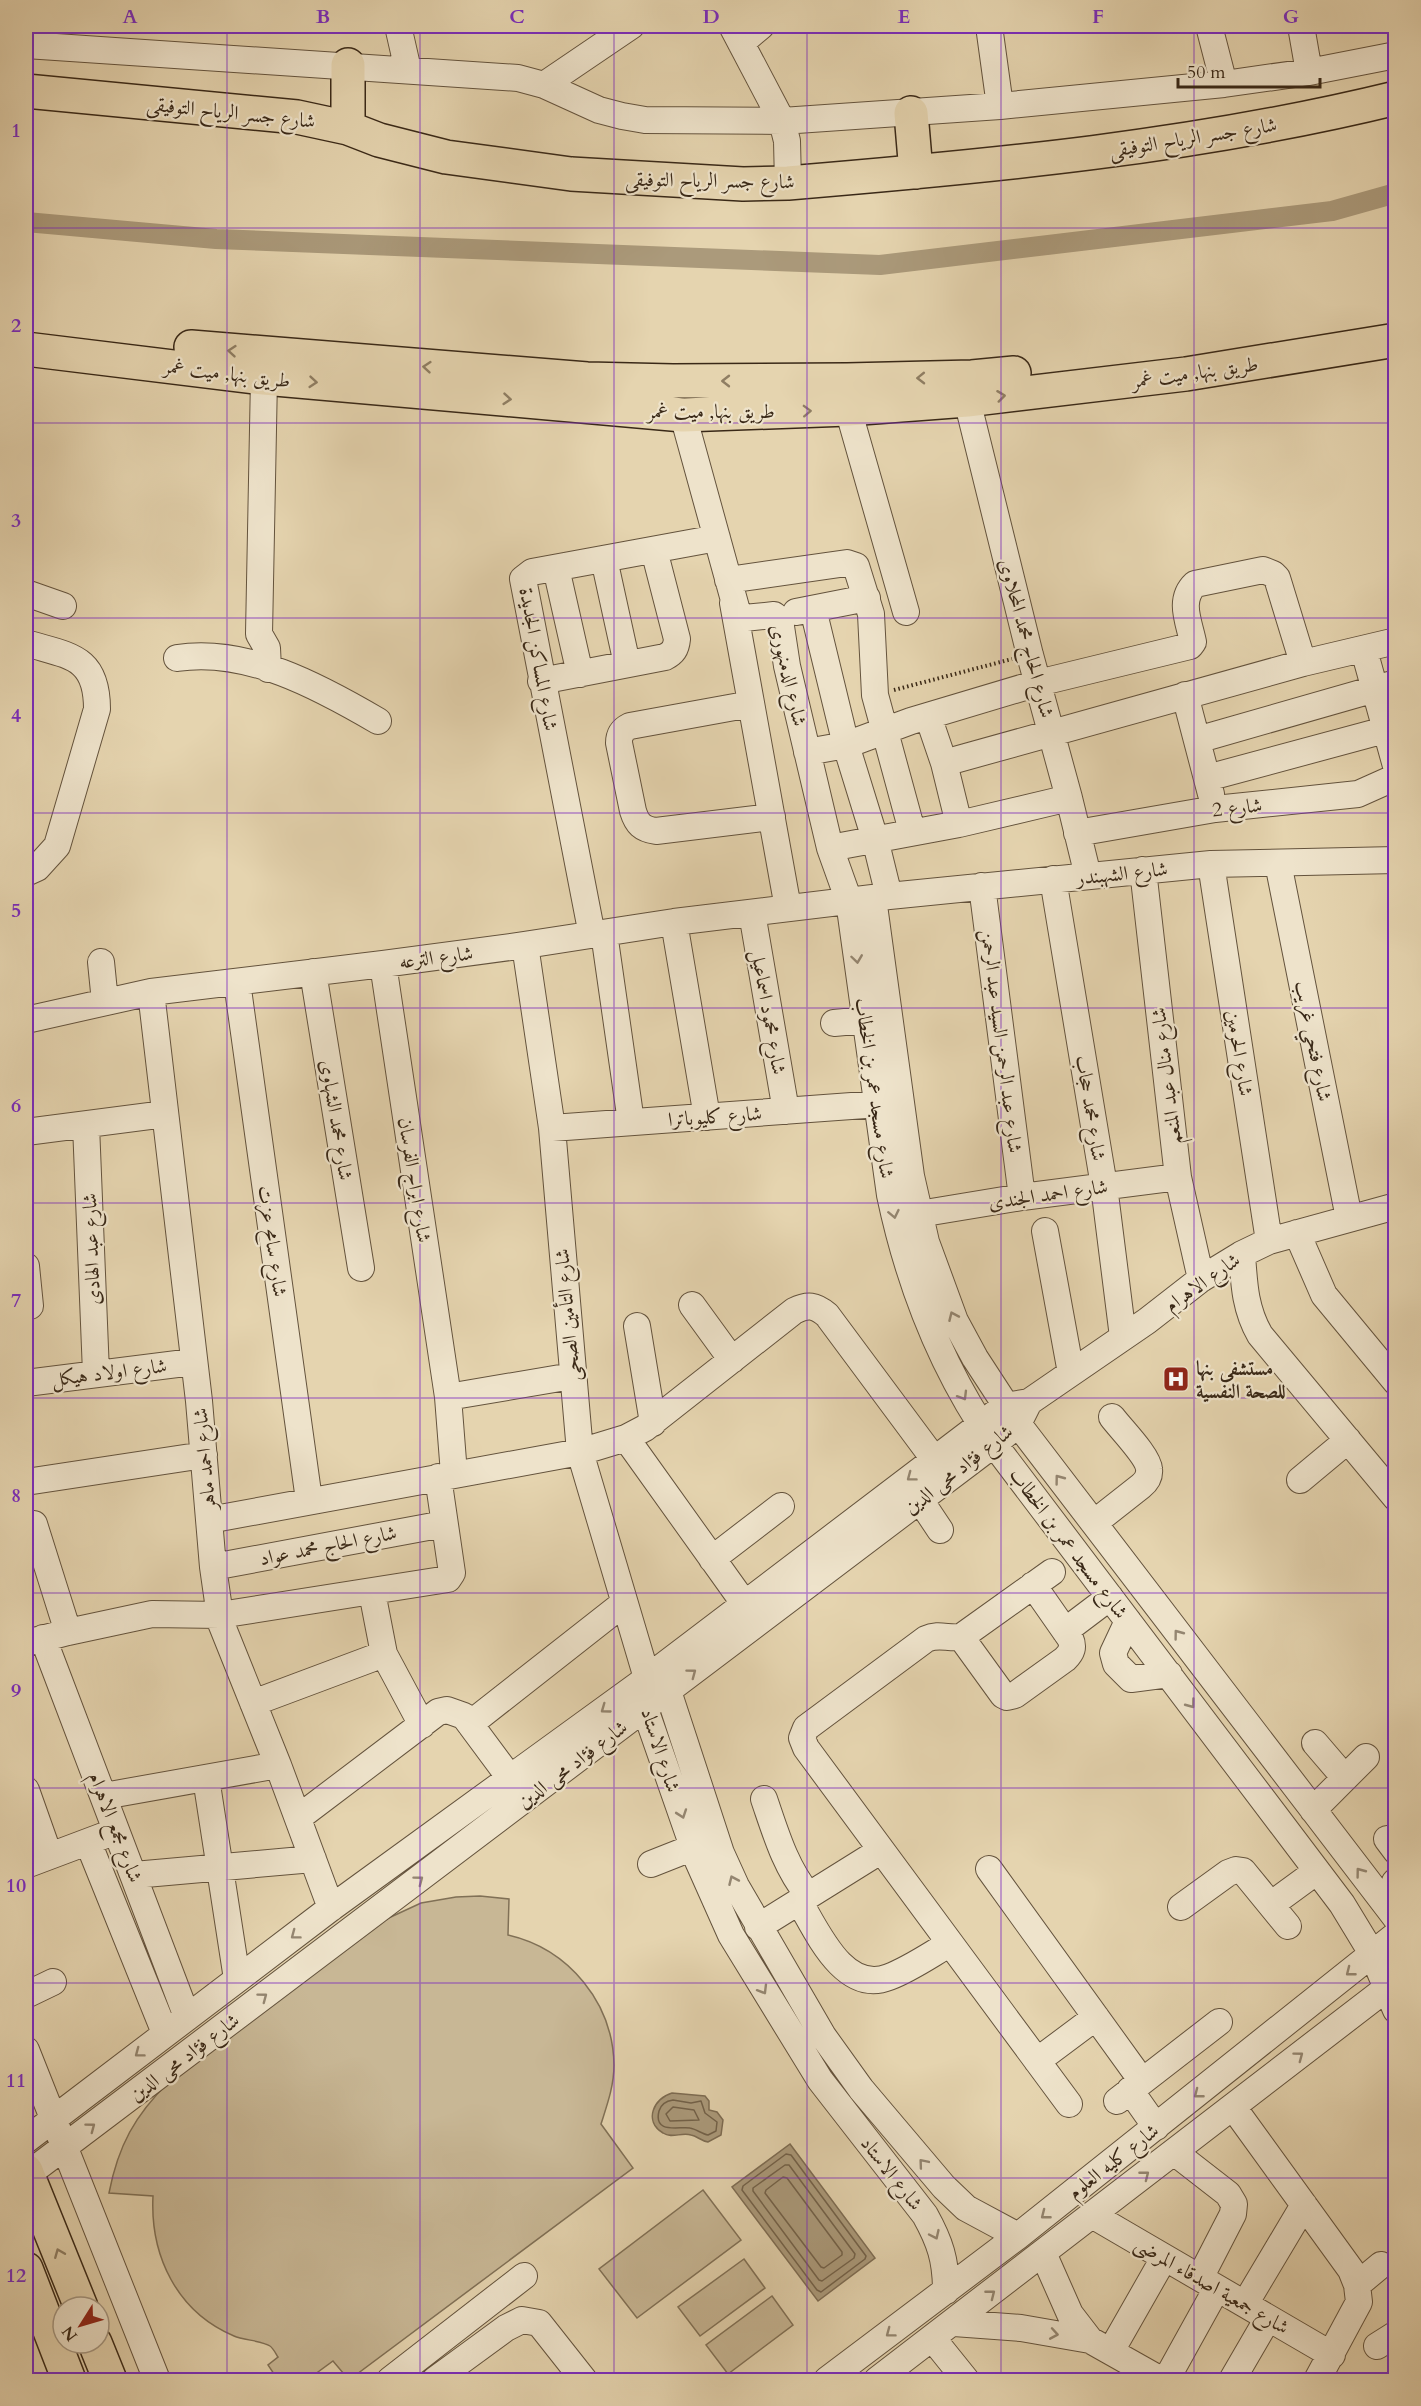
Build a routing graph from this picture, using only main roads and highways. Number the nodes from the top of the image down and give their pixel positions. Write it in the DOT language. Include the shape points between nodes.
graph roads {
  1 [pos="348,66"];
  2 [pos="26,91"];
  3 [pos="1395,98"];
  4 [pos="911,112"];
  5 [pos="348,128"];
  6 [pos="916,172"];
  7 [pos="1395,319"];
  8 [pos="26,331"];
  9 [pos="1395,340"];
  10 [pos="26,349"];
  11 [pos="847,395"];
  12 [pos="26,2173"];
  13 [pos="26,2269"];
  14 [pos="76,2295"];
  15 [pos="100,2355"];
  16 [pos="69,2380"];
  17 [pos="110,2380"];
  1 -- 5 [label="main road"];
  2 -- 5 [label="main road, شارع جسر الرياح التوفيقى" via="270,113"];
  3 -- 6 [label="main road, شارع جسر الرياح التوفيقى" via="1150,146"];
  4 -- 6 [label="main road"];
  5 -- 6 [label="main road, شارع جسر الرياح التوفيقى" via="412,149 480,162 629,179 788,183"];
  7 -- 11 [label="main road, طريق بنها, ميت غمر, one-way" via="1120,364 972,377"];
  11 -- 8 [label="main road, طريق بنها, ميت غمر, one-way" via="673,381 587,379"];
  11 -- 9 [label="main road, طريق بنها, ميت غمر, one-way" via="967,400 1186,375"];
  10 -- 11 [label="main road, طريق بنها, ميت غمر, one-way" via="264,378 683,415"];
  14 -- 12 [label="main road, one-way"];
  13 -- 16 [label="main road"];
  15 -- 17 [label="main road"];
}
